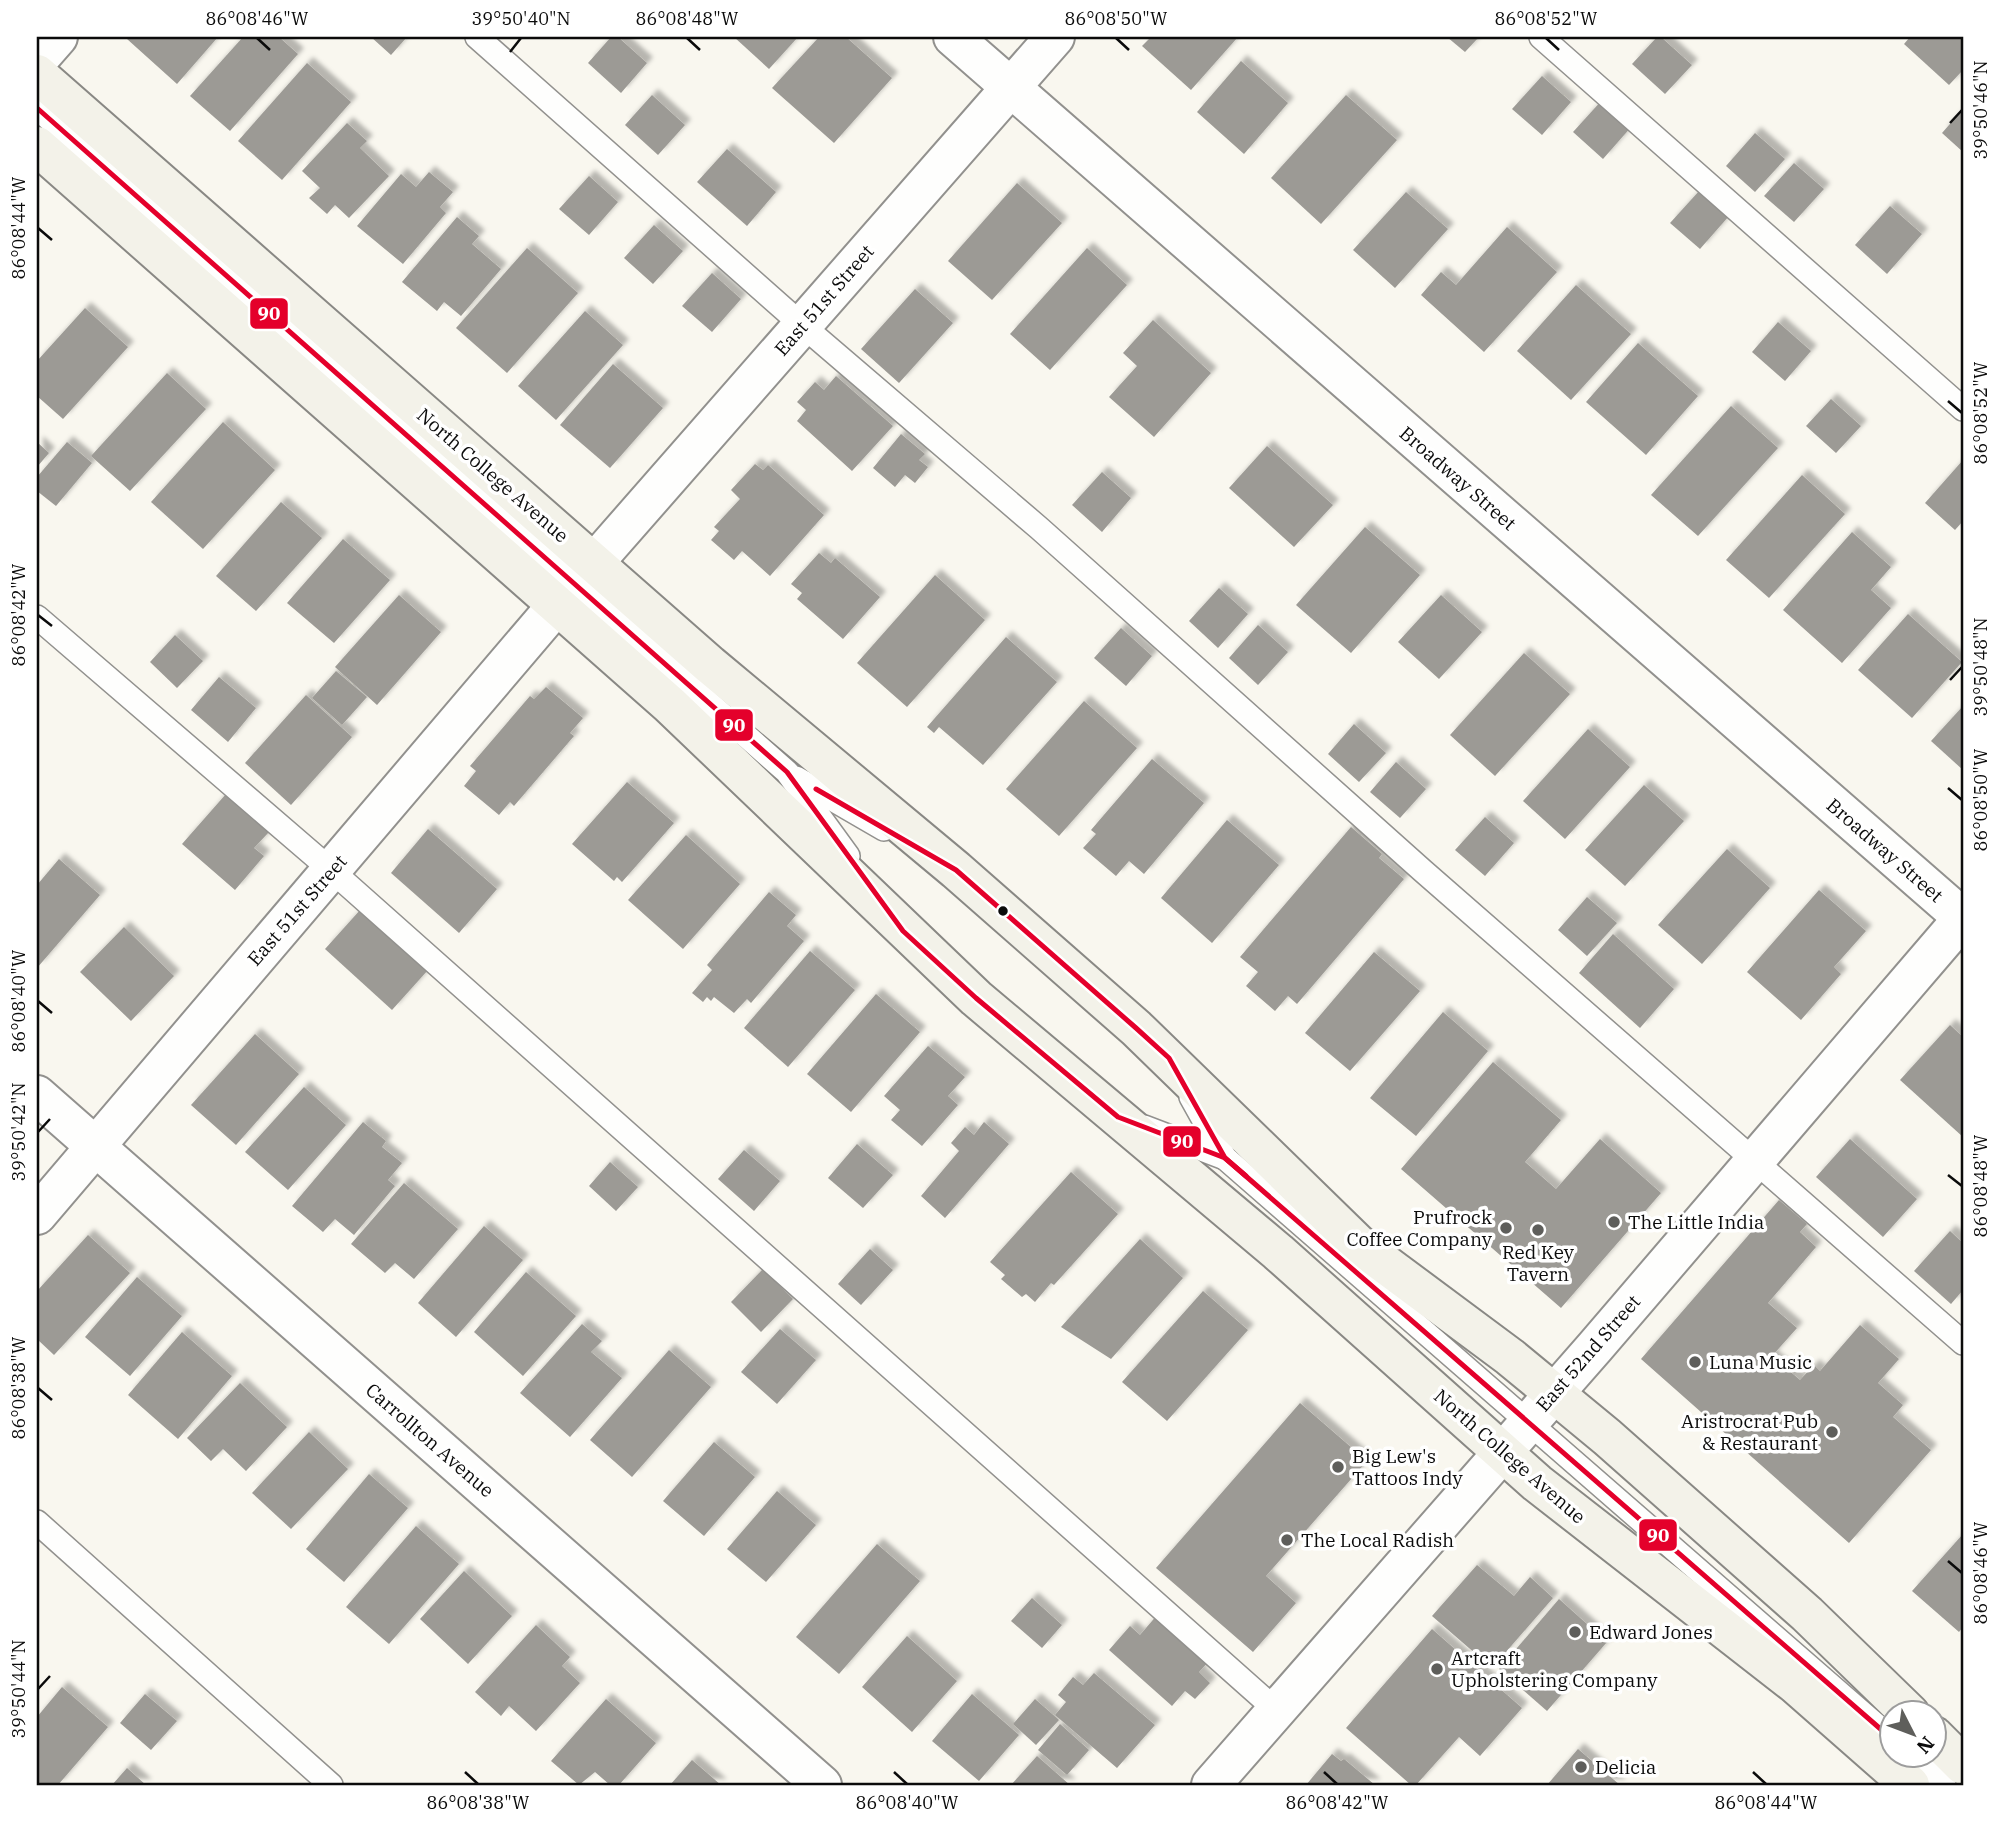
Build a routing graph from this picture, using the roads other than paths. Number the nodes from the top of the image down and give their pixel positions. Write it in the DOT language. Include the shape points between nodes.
graph roads {
  1 [pos="58,37"];
  2 [pos="477,37"];
  3 [pos="953,37"];
  4 [pos="1055,37"];
  5 [pos="1541,37"];
  6 [pos="37,61"];
  7 [pos="37,74"];
  8 [pos="1010,88"];
  9 [pos="37,108"];
  10 [pos="37,146"];
  11 [pos="802,325"];
  12 [pos="1963,409"];
  13 [pos="593,564"];
  14 [pos="557,605"];
  15 [pos="37,617"];
  16 [pos="787,772"];
  17 [pos="331,870"];
  18 [pos="956,870"];
  19 [pos="1963,918"];
  20 [pos="903,931"];
  21 [pos="1169,1058"];
  22 [pos="37,1095"];
  23 [pos="1118,1117"];
  24 [pos="95,1146"];
  25 [pos="1225,1158"];
  26 [pos="1753,1160"];
  27 [pos="37,1214"];
  28 [pos="1963,1343"];
  29 [pos="1541,1406"];
  30 [pos="1503,1450"];
  31 [pos="37,1522"];
  32 [pos="1896,1700"];
  33 [pos="1276,1710"];
  34 [pos="1878,1726"];
  35 [pos="1948,1750"];
  36 [pos="1963,1765"];
  37 [pos="1927,1770"];
  38 [pos="331,1785"];
  39 [pos="822,1785"];
  40 [pos="1210,1785"];
  41 [pos="1910,1785"];
  42 [pos="1944,1785"];
  1 -- 6 [label="street"];
  2 -- 11 [label="lane"];
  3 -- 8 [label="street, Broadway Street"];
  4 -- 8 [label="street, East 51st Street"];
  5 -- 12 [label="lane"];
  7 -- 13 [label="main road, North College Avenue"];
  8 -- 11 [label="street, East 51st Street"];
  8 -- 19 [label="street, Broadway Street"];
  9 -- 16 [label="lane, North College Avenue"];
  10 -- 14 [label="main road, North College Avenue"];
  11 -- 13 [label="street, East 51st Street"];
  11 -- 26 [label="lane" via="1039,527"];
  13 -- 18 [label="main road, North College Avenue"];
  14 -- 17 [label="street, East 51st Street"];
  14 -- 20 [label="main road, North College Avenue" via="670,705"];
  15 -- 17 [label="lane"];
  16 -- 18 [label="lane, North College Avenue"];
  16 -- 20 [label="lane, North College Avenue"];
  17 -- 24 [label="street, East 51st Street"];
  17 -- 33 [label="lane"];
  18 -- 21 [label="main road, North College Avenue"];
  19 -- 26 [label="street, East 52nd Street"];
  20 -- 23 [label="main road, North College Avenue"];
  21 -- 25 [label="lane, North College Avenue"];
  21 -- 29 [label="main road, North College Avenue" via="1357,1244"];
  22 -- 24 [label="street, Carrollton Avenue"];
  23 -- 25 [label="lane, North College Avenue"];
  23 -- 30 [label="main road, North College Avenue"];
  24 -- 27 [label="street, East 51st Street"];
  24 -- 39 [label="street, Carrollton Avenue"];
  25 -- 29 [label="lane, North College Avenue"];
  26 -- 28 [label="lane"];
  26 -- 29 [label="street, East 52nd Street"];
  29 -- 30 [label="street, East 52nd Street"];
  29 -- 32 [label="main road, North College Avenue" via="1807,1614"];
  29 -- 34 [label="lane, North College Avenue"];
  30 -- 33 [label="street, East 52nd Street"];
  30 -- 41 [label="main road, North College Avenue" via="1537,1483 1795,1684"];
  31 -- 38 [label="lane"];
  33 -- 40 [label="street, East 52nd Street"];
  35 -- 36 [label="main road"];
  37 -- 42 [label="lane"];
}
